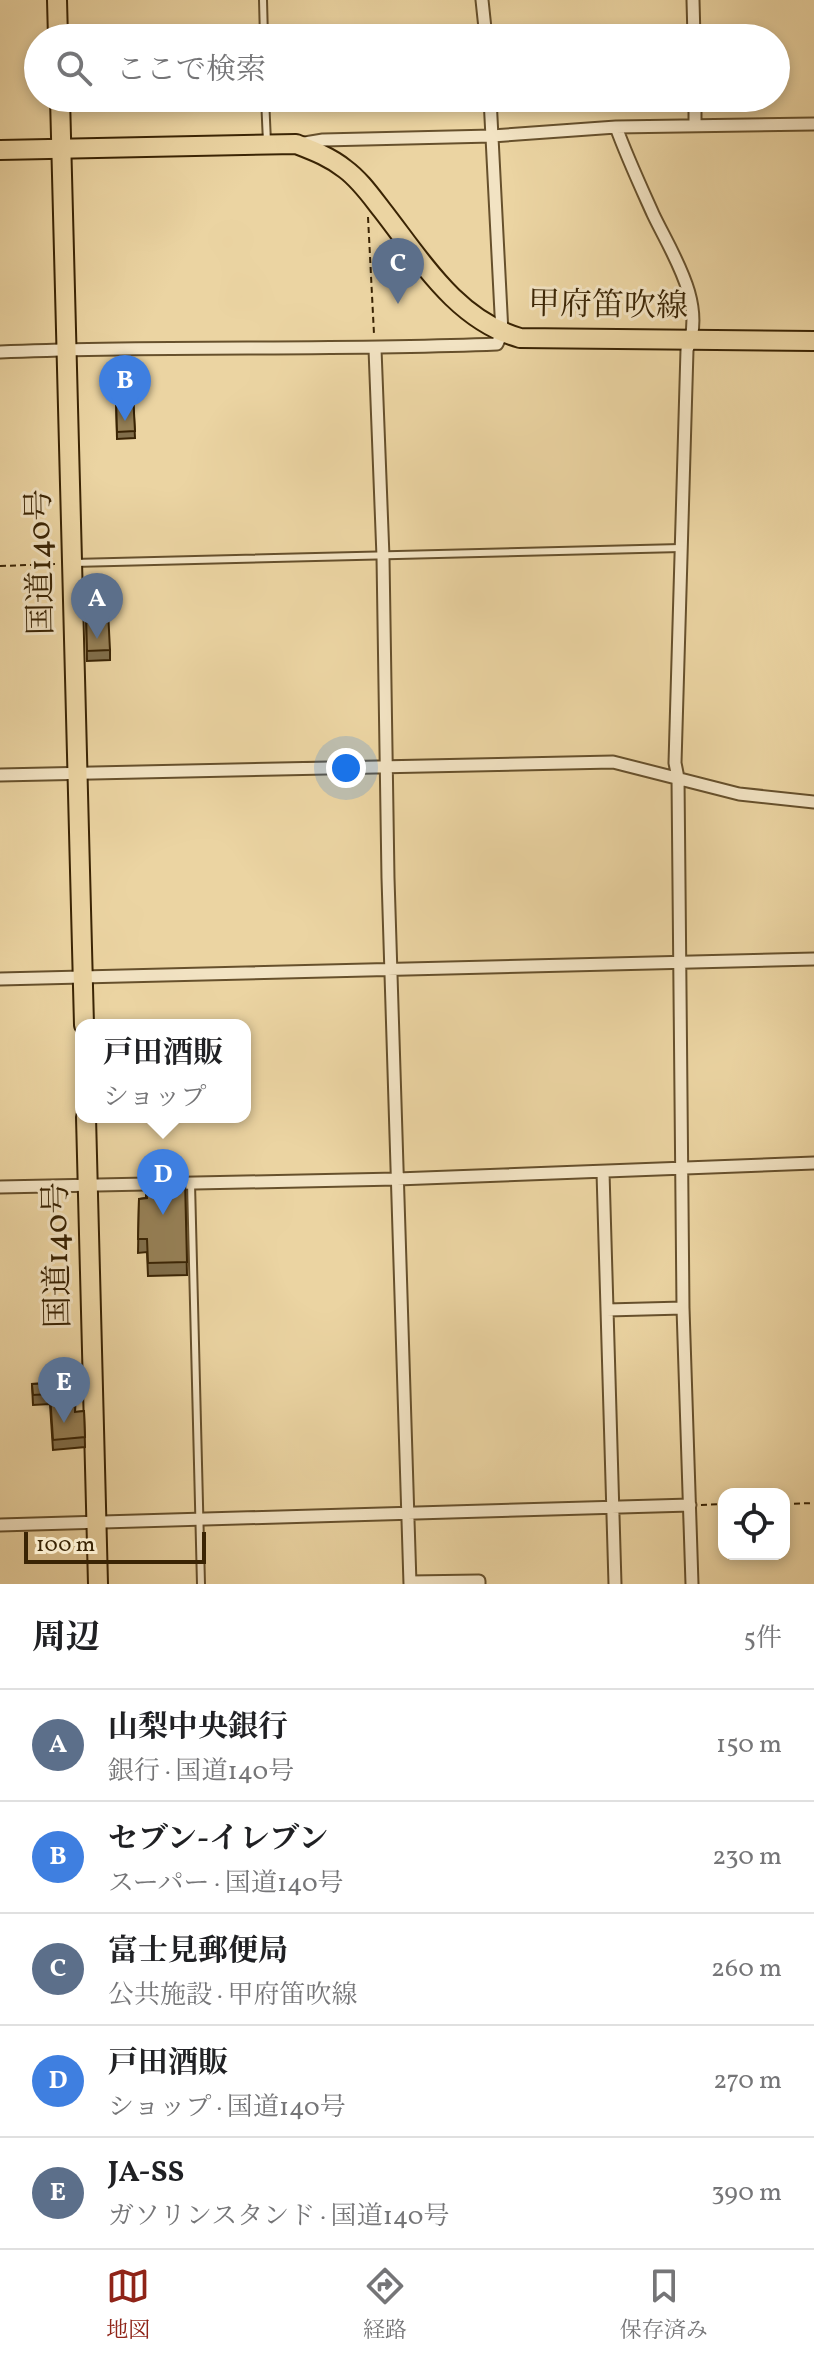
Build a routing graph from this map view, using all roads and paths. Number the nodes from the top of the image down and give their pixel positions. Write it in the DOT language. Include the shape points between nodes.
graph roads {
  1 [pos="57,0"];
  2 [pos="263,0"];
  3 [pos="482,0"];
  4 [pos="693,0"];
  5 [pos="58,24"];
  6 [pos="264,24"];
  7 [pos="485,24"];
  8 [pos="694,24"];
  9 [pos="61,112"];
  10 [pos="266,112"];
  11 [pos="491,112"];
  12 [pos="695,112"];
  13 [pos="814,124"];
  14 [pos="695,125"];
  15 [pos="616,127"];
  16 [pos="492,136"];
  17 [pos="267,143"];
  18 [pos="296,144"];
  19 [pos="62,148"];
  20 [pos="0,150"];
  21 [pos="367,192"];
  22 [pos="502,333"];
  23 [pos="692,339"];
  24 [pos="814,341"];
  25 [pos="67,349"];
  26 [pos="375,349"];
  27 [pos="0,352"];
  28 [pos="681,548"];
  29 [pos="383,557"];
  30 [pos="71,563"];
  31 [pos="0,566"];
  32 [pos="386,766"];
  33 [pos="77,772"];
  34 [pos="0,775"];
  35 [pos="678,778"];
  36 [pos="814,802"];
  37 [pos="814,959"];
  38 [pos="680,963"];
  39 [pos="392,970"];
  40 [pos="83,978"];
  41 [pos="0,979"];
  42 [pos="84,1019"];
  43 [pos="86,1123"];
  44 [pos="814,1163"];
  45 [pos="682,1168"];
  46 [pos="603,1172"];
  47 [pos="397,1179"];
  48 [pos="191,1183"];
  49 [pos="88,1185"];
  50 [pos="0,1187"];
  51 [pos="683,1308"];
  52 [pos="607,1310"];
  53 [pos="814,1503"];
  54 [pos="718,1504"];
  55 [pos="790,1504"];
  56 [pos="690,1505"];
  57 [pos="613,1507"];
  58 [pos="408,1512"];
  59 [pos="199,1520"];
  60 [pos="96,1524"];
  61 [pos="0,1525"];
  62 [pos="410,1583"];
  63 [pos="98,1584"];
  64 [pos="201,1584"];
  65 [pos="479,1584"];
  66 [pos="615,1584"];
  67 [pos="692,1584"];
  1 -- 5 [label="main road"];
  2 -- 6 [label="lane"];
  3 -- 7 [label="street"];
  4 -- 8 [label="street"];
  9 -- 19 [label="main road, 国道140号"];
  10 -- 17 [label="lane"];
  11 -- 16 [label="street"];
  12 -- 14 [label="street"];
  13 -- 14 [label="street"];
  14 -- 15 [label="street"];
  15 -- 16 [label="street"];
  15 -- 23 [label="street" via="678,260 694,321"];
  16 -- 18 [label="street"];
  16 -- 22 [label="street"];
  17 -- 18 [label="main road, 甲府笛吹線"];
  17 -- 19 [label="main road, 甲府笛吹線"];
  18 -- 21 [label="main road, 甲府笛吹線" via="348,170"];
  19 -- 20 [label="main road, 甲府笛吹線"];
  19 -- 25 [label="main road, 国道140号"];
  21 -- 22 [label="main road, 甲府笛吹線" via="447,292 469,314"];
  21 -- 26 [label="path"];
  22 -- 23 [label="main road, 甲府笛吹線" via="520,338"];
  22 -- 26 [label="street" via="497,344"];
  23 -- 24 [label="main road, 甲府笛吹線"];
  23 -- 28 [label="street" via="687,350"];
  25 -- 26 [label="street"];
  25 -- 27 [label="street"];
  25 -- 30 [label="main road, 国道140号"];
  26 -- 29 [label="street"];
  28 -- 29 [label="lane"];
  28 -- 35 [label="street"];
  29 -- 30 [label="lane"];
  29 -- 32 [label="street"];
  30 -- 31 [label="path"];
  30 -- 33 [label="main road, 国道140号"];
  32 -- 33 [label="street"];
  32 -- 35 [label="street" via="613,762"];
  32 -- 39 [label="street"];
  33 -- 34 [label="street"];
  33 -- 40 [label="main road, 国道140号"];
  35 -- 36 [label="street" via="739,794"];
  35 -- 38 [label="street"];
  37 -- 38 [label="street"];
  38 -- 39 [label="street"];
  38 -- 45 [label="street"];
  39 -- 40 [label="street"];
  39 -- 47 [label="street"];
  40 -- 41 [label="street"];
  40 -- 42 [label="main road, 国道140号"];
  43 -- 49 [label="main road, 国道140号"];
  44 -- 45 [label="street"];
  45 -- 46 [label="street"];
  45 -- 51 [label="street"];
  46 -- 47 [label="street"];
  46 -- 52 [label="street"];
  47 -- 48 [label="street"];
  47 -- 58 [label="street"];
  48 -- 49 [label="street"];
  48 -- 59 [label="lane"];
  49 -- 50 [label="street"];
  49 -- 60 [label="main road, 国道140号"];
  51 -- 52 [label="street"];
  51 -- 56 [label="street"];
  52 -- 57 [label="street"];
  53 -- 55 [label="path"];
  54 -- 56 [label="path"];
  56 -- 57 [label="street"];
  56 -- 67 [label="street"];
  57 -- 58 [label="street"];
  57 -- 66 [label="street"];
  58 -- 59 [label="street"];
  58 -- 62 [label="street"];
  59 -- 60 [label="street"];
  59 -- 64 [label="lane"];
  60 -- 61 [label="street"];
  60 -- 63 [label="main road, 国道140号"];
  62 -- 65 [label="street"];
}
